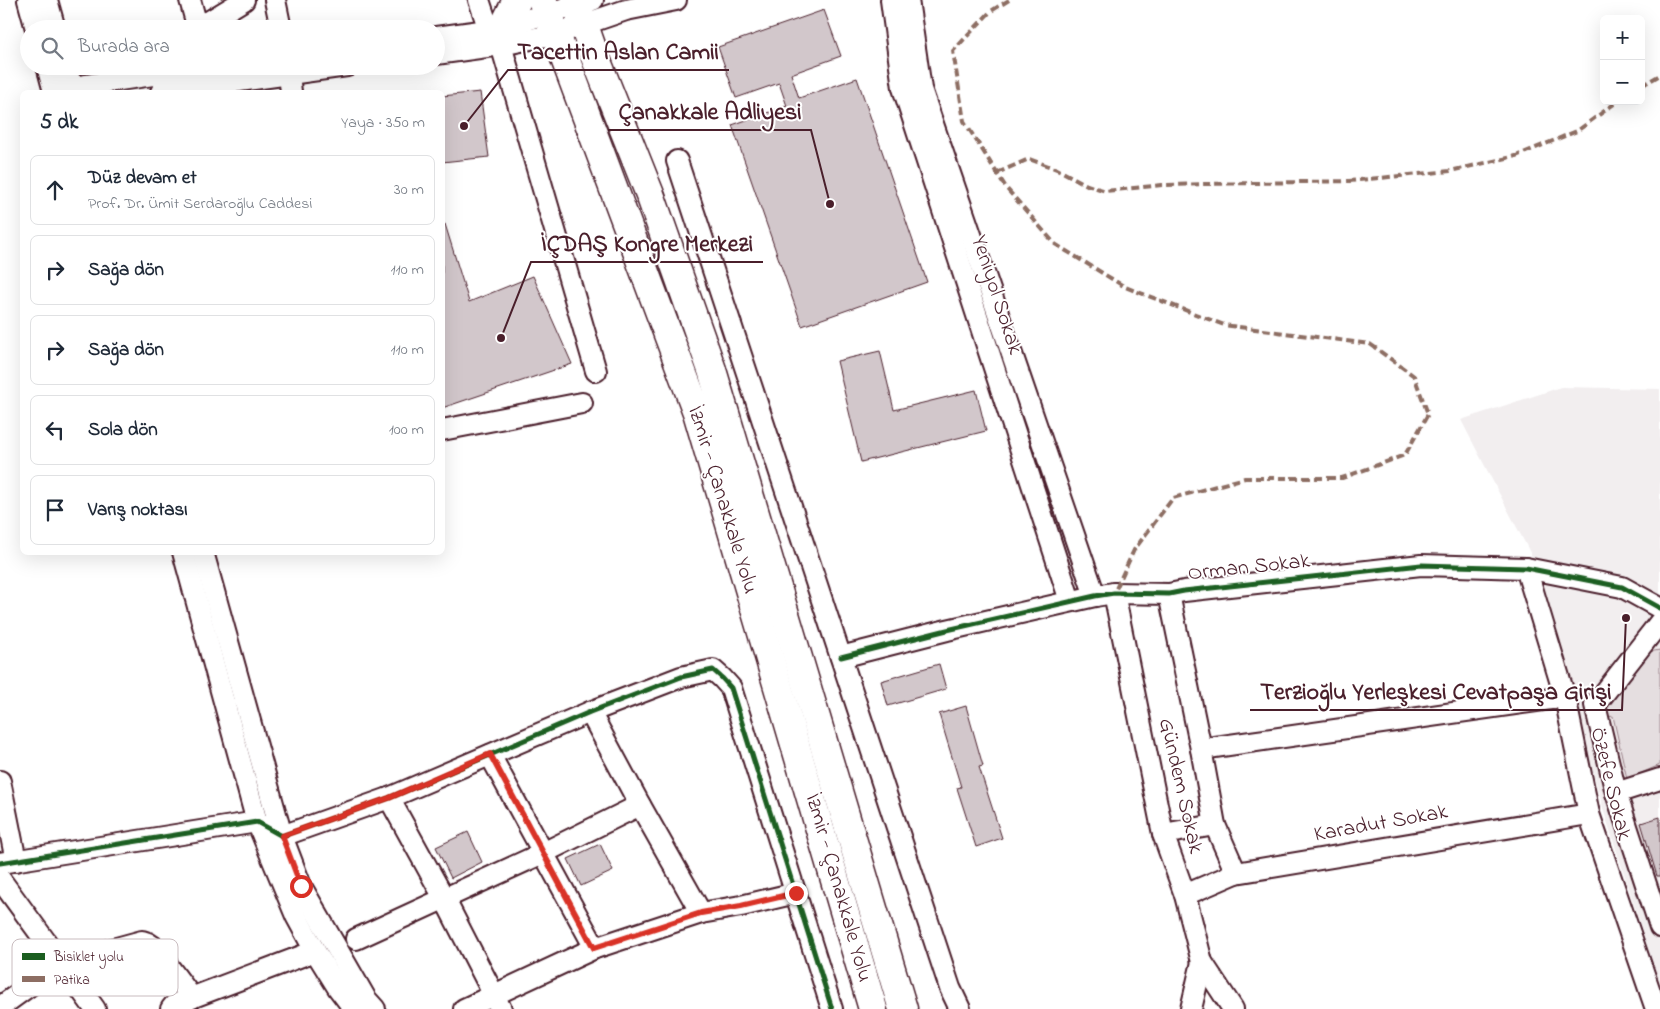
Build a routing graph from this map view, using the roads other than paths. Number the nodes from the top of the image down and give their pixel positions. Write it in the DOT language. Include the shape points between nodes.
graph roads {
  1 [pos="28,0"];
  2 [pos="47,0"];
  3 [pos="190,0"];
  4 [pos="244,0"];
  5 [pos="275,0"];
  6 [pos="479,0"];
  7 [pos="518,0"];
  8 [pos="891,0"];
  9 [pos="908,0"];
  10 [pos="667,1"];
  11 [pos="582,7"];
  12 [pos="549,16"];
  13 [pos="34,20"];
  14 [pos="53,20"];
  15 [pos="196,20"];
  16 [pos="211,20"];
  17 [pos="279,20"];
  18 [pos="498,34"];
  19 [pos="445,37"];
  20 [pos="445,51"];
  21 [pos="53,75"];
  22 [pos="65,75"];
  23 [pos="154,75"];
  24 [pos="304,75"];
  25 [pos="289,78"];
  26 [pos="63,90"];
  27 [pos="179,90"];
  28 [pos="677,161"];
  29 [pos="596,371"];
  30 [pos="582,403"];
  31 [pos="445,429"];
  32 [pos="184,555"];
  33 [pos="204,555"];
  34 [pos="1526,568"];
  35 [pos="1105,594"];
  36 [pos="1169,594"];
  37 [pos="1070,601"];
  38 [pos="1660,608"];
  39 [pos="1660,622"];
  40 [pos="841,657"];
  41 [pos="1565,697"];
  42 [pos="590,712"];
  43 [pos="1201,749"];
  44 [pos="490,754"];
  45 [pos="1660,779"];
  46 [pos="0,781"];
  47 [pos="1616,793"];
  48 [pos="389,798"];
  49 [pos="640,805"];
  50 [pos="1589,814"];
  51 [pos="257,822"];
  52 [pos="1215,825"];
  53 [pos="1163,834"];
  54 [pos="282,836"];
  55 [pos="543,853"];
  56 [pos="8,862"];
  57 [pos="1236,873"];
  58 [pos="0,880"];
  59 [pos="796,893"];
  60 [pos="1185,895"];
  61 [pos="444,898"];
  62 [pos="701,913"];
  63 [pos="1660,927"];
  64 [pos="43,939"];
  65 [pos="356,939"];
  66 [pos="594,948"];
  67 [pos="315,951"];
  68 [pos="1202,962"];
  69 [pos="178,979"];
  70 [pos="15,996"];
  71 [pos="85,996"];
  72 [pos="192,998"];
  73 [pos="498,1002"];
  74 [pos="0,1006"];
  75 [pos="95,1009"];
  76 [pos="171,1009"];
  77 [pos="354,1009"];
  78 [pos="375,1009"];
  79 [pos="464,1009"];
  80 [pos="832,1009"];
  81 [pos="873,1009"];
  82 [pos="903,1009"];
  83 [pos="960,1009"];
  84 [pos="1191,1009"];
  85 [pos="1233,1009"];
  86 [pos="1656,1009"];
  1 -- 13 [label="street"];
  2 -- 14 [label="street"];
  3 -- 15 [label="street"];
  4 -- 16 [label="street"];
  5 -- 17 [label="street"];
  6 -- 18 [label="street"];
  7 -- 18 [label="highway"];
  8 -- 37 [label="street, Yeniyol Sokak" via="903,88"];
  9 -- 35 [label="street, Yeniyol Sokak" via="921,89"];
  10 -- 11 [label="street" via="626,10"];
  11 -- 12 [label="street"];
  11 -- 82 [label="highway, İzmir - Çanakkale Yolu" via="594,54 651,197 712,370"];
  12 -- 18 [label="street"];
  12 -- 81 [label="highway, İzmir - Çanakkale Yolu" via="697,412"];
  18 -- 19 [label="street"];
  18 -- 20 [label="street"];
  18 -- 29 [label="street"];
  21 -- 26 [label="street"];
  22 -- 26 [label="street"];
  23 -- 26 [label="street"];
  24 -- 25 [label="street"];
  25 -- 27 [label="street"];
  28 -- 40 [label="street"];
  30 -- 31 [label="street"];
  32 -- 51 [label="street"];
  33 -- 54 [label="street"];
  34 -- 36 [label="street, Orman Sokak" via="1421,565"];
  34 -- 38 [label="street, Orman Sokak" via="1622,587"];
  34 -- 41 [label="street, Özefe Sokak"];
  35 -- 36 [label="street, Orman Sokak"];
  35 -- 37 [label="street, Orman Sokak"];
  35 -- 53 [label="street, Gündem Sokak"];
  36 -- 43 [label="street"];
  37 -- 40 [label="street, Orman Sokak"];
  39 -- 47 [label="street" via="1595,705"];
  40 -- 83 [label="street" via="950,988"];
  41 -- 43 [label="street"];
  41 -- 50 [label="street, Özefe Sokak"];
  42 -- 44 [label="street"];
  42 -- 49 [label="street"];
  42 -- 59 [label="street" via="681,677 712,670 722,678 731,688"];
  43 -- 52 [label="street"];
  44 -- 48 [label="street"];
  44 -- 55 [label="street"];
  45 -- 47 [label="street"];
  46 -- 56 [label="street"];
  47 -- 63 [label="street"];
  48 -- 54 [label="street"];
  48 -- 61 [label="street"];
  49 -- 55 [label="street"];
  49 -- 62 [label="street"];
  50 -- 57 [label="street, Karadut Sokak"];
  50 -- 86 [label="street, Özefe Sokak"];
  51 -- 54 [label="street"];
  51 -- 56 [label="street"];
  51 -- 67 [label="street" via="296,916"];
  52 -- 53 [label="street"];
  52 -- 57 [label="street"];
  53 -- 60 [label="street, Gündem Sokak"];
  54 -- 78 [label="street" via="301,886 366,999"];
  55 -- 61 [label="street"];
  55 -- 66 [label="street"];
  57 -- 60 [label="street, Karadut Sokak"];
  58 -- 64 [label="street"];
  59 -- 62 [label="street"];
  59 -- 80 [label="street"];
  60 -- 68 [label="street, Gündem Sokak"];
  61 -- 65 [label="street"];
  61 -- 73 [label="street"];
  62 -- 66 [label="street"];
  66 -- 73 [label="street"];
  67 -- 72 [label="street"];
  67 -- 77 [label="street"];
  68 -- 84 [label="street"];
  68 -- 85 [label="street, Gündem Sokak"];
  69 -- 72 [label="street"];
  70 -- 74 [label="street"];
  71 -- 75 [label="street"];
  72 -- 76 [label="street" via="175,1004"];
  73 -- 79 [label="street"];
}
